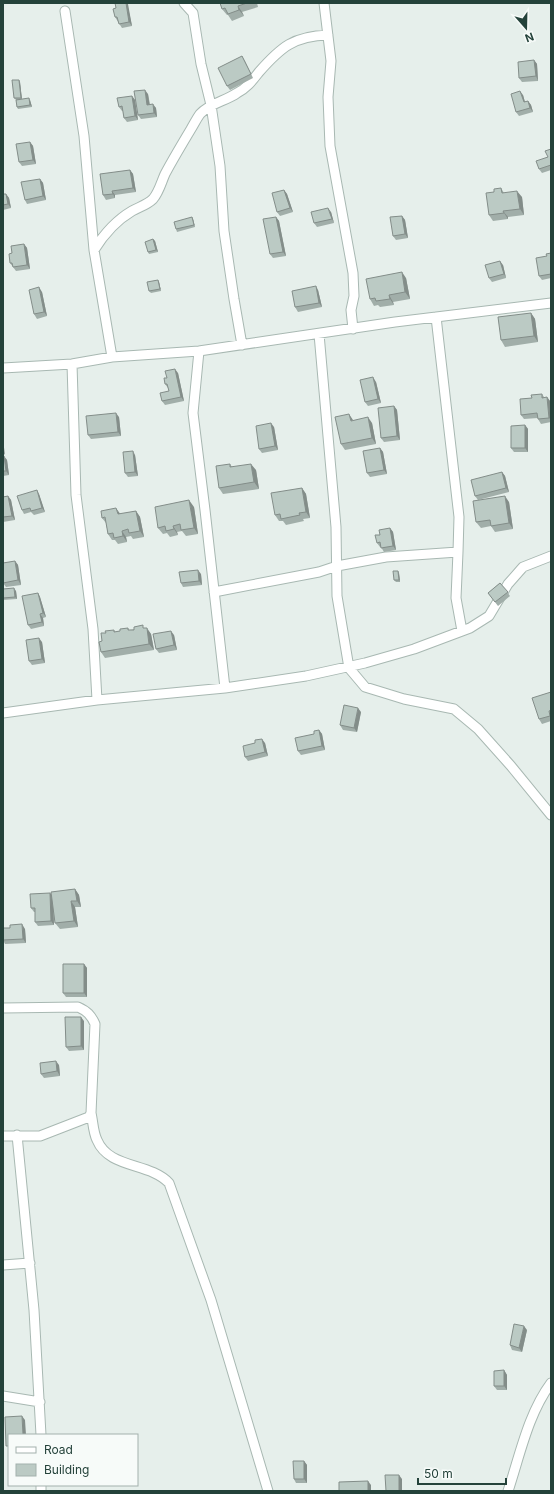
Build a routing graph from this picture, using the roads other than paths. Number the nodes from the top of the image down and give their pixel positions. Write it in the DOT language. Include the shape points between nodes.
graph roads {
  1 [pos="184,3"];
  2 [pos="324,3"];
  3 [pos="65,11"];
  4 [pos="328,35"];
  5 [pos="211,105"];
  6 [pos="94,250"];
  7 [pos="551,303"];
  8 [pos="436,317"];
  9 [pos="353,329"];
  10 [pos="319,334"];
  11 [pos="242,344"];
  12 [pos="199,351"];
  13 [pos="112,357"];
  14 [pos="72,364"];
  15 [pos="3,368"];
  16 [pos="458,552"];
  17 [pos="551,556"];
  18 [pos="337,566"];
  19 [pos="214,592"];
  20 [pos="462,631"];
  21 [pos="349,668"];
  22 [pos="225,688"];
  23 [pos="97,700"];
  24 [pos="3,713"];
  25 [pos="551,816"];
  26 [pos="3,1008"];
  27 [pos="91,1113"];
  28 [pos="17,1135"];
  29 [pos="3,1136"];
  30 [pos="30,1263"];
  31 [pos="3,1265"];
  32 [pos="551,1383"];
  33 [pos="3,1396"];
  34 [pos="40,1402"];
  35 [pos="41,1434"];
  36 [pos="268,1491"];
  37 [pos="508,1491"];
  1 -- 5 [label="street" via="193,13"];
  2 -- 4 [label="street"];
  3 -- 6 [label="street" via="84,136"];
  4 -- 5 [label="street" via="304,38 291,43 269,62 249,85"];
  4 -- 9 [label="street" via="330,146 353,272"];
  5 -- 6 [label="street" via="201,114 180,146 152,199 109,228"];
  5 -- 11 [label="street" via="220,166 224,231"];
  6 -- 13 [label="street"];
  7 -- 8 [label="street"];
  8 -- 9 [label="street"];
  8 -- 16 [label="street" via="459,517"];
  9 -- 10 [label="street"];
  10 -- 11 [label="street"];
  10 -- 18 [label="street" via="336,527"];
  11 -- 12 [label="street"];
  12 -- 13 [label="street"];
  12 -- 19 [label="street" via="192,413"];
  13 -- 14 [label="street"];
  14 -- 15 [label="street"];
  14 -- 23 [label="street" via="76,495 93,629"];
  16 -- 18 [label="street" via="386,557"];
  16 -- 20 [label="street" via="456,598"];
  17 -- 20 [label="street" via="523,567 508,584 489,616"];
  18 -- 19 [label="street" via="319,572"];
  18 -- 21 [label="street" via="337,596"];
  19 -- 22 [label="street"];
  20 -- 21 [label="street"];
  21 -- 22 [label="street"];
  21 -- 25 [label="street" via="365,687 454,710 478,729"];
  22 -- 23 [label="street"];
  23 -- 24 [label="street"];
  26 -- 27 [label="street" via="78,1007 92,1016 95,1024"];
  27 -- 28 [label="street" via="89,1117 40,1136"];
  27 -- 36 [label="street" via="97,1140 108,1154 158,1174 169,1183 211,1300"];
  28 -- 29 [label="street"];
  28 -- 30 [label="street"];
  30 -- 31 [label="street"];
  30 -- 34 [label="street"];
  32 -- 37 [label="street" via="532,1418"];
  33 -- 34 [label="street"];
  34 -- 35 [label="street"];
}
